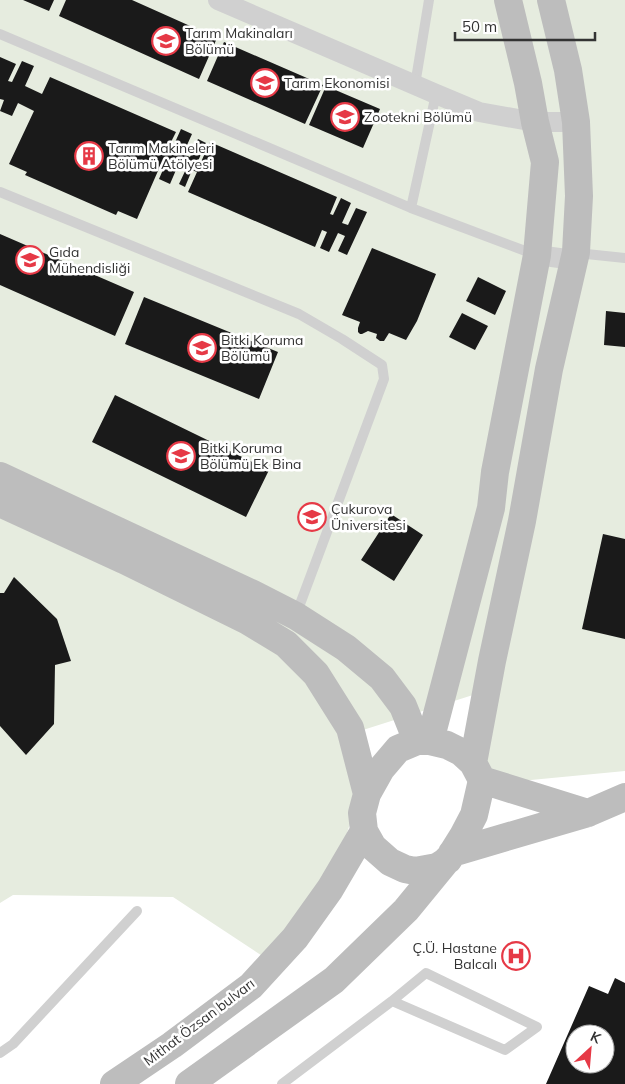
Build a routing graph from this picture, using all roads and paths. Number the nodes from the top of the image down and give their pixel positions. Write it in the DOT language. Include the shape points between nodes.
graph roads {
  1 [pos="429,0"];
  2 [pos="508,0"];
  3 [pos="551,0"];
  4 [pos="224,1"];
  5 [pos="0,34"];
  6 [pos="415,85"];
  7 [pos="436,94"];
  8 [pos="535,122"];
  9 [pos="576,122"];
  10 [pos="0,192"];
  11 [pos="411,208"];
  12 [pos="536,255"];
  13 [pos="575,256"];
  14 [pos="625,258"];
  15 [pos="0,476"];
  16 [pos="0,502"];
  17 [pos="296,616"];
  18 [pos="423,741"];
  19 [pos="478,772"];
  20 [pos="367,794"];
  21 [pos="625,797"];
  22 [pos="588,813"];
  23 [pos="364,831"];
  24 [pos="450,857"];
  25 [pos="137,911"];
  26 [pos="392,1001"];
  27 [pos="0,1053"];
  28 [pos="114,1084"];
  29 [pos="189,1084"];
  30 [pos="282,1084"];
  1 -- 6 [label="lane"];
  2 -- 8 [label="street"];
  3 -- 9 [label="street" via="568,70"];
  4 -- 6 [label="street"];
  5 -- 11 [label="lane"];
  6 -- 7 [label="street"];
  7 -- 8 [label="street" via="479,112"];
  7 -- 11 [label="lane"];
  8 -- 9 [label="street"];
  8 -- 12 [label="street" via="545,162"];
  9 -- 13 [label="street" via="579,196"];
  10 -- 17 [label="lane" via="299,314 382,365 384,379"];
  11 -- 12 [label="lane"];
  12 -- 13 [label="street"];
  12 -- 18 [label="street" via="491,508"];
  13 -- 14 [label="lane"];
  13 -- 19 [label="street" via="549,369 522,521 492,661"];
  15 -- 17 [label="street"];
  16 -- 20 [label="street" via="248,621 286,644 316,674 350,728"];
  17 -- 18 [label="street" via="346,648 382,678"];
  18 -- 19 [label="street" via="447,745 461,752"];
  18 -- 20 [label="street" via="398,750 381,769"];
  19 -- 22 [label="street"];
  19 -- 24 [label="street" via="474,814"];
  20 -- 23 [label="street" via="362,813"];
  21 -- 22 [label="street"];
  22 -- 24 [label="street"];
  23 -- 24 [label="street" via="373,848 405,869 415,872 437,867"];
  23 -- 28 [label="street, Mithat Özsan bulvarı" via="330,889 295,938 250,986"];
  24 -- 29 [label="street" via="406,910 334,980"];
  25 -- 27 [label="lane" via="13,1044"];
  26 -- 26 [label="lane" via="504,1050 537,1027 426,973"];
  26 -- 30 [label="lane"];
}
